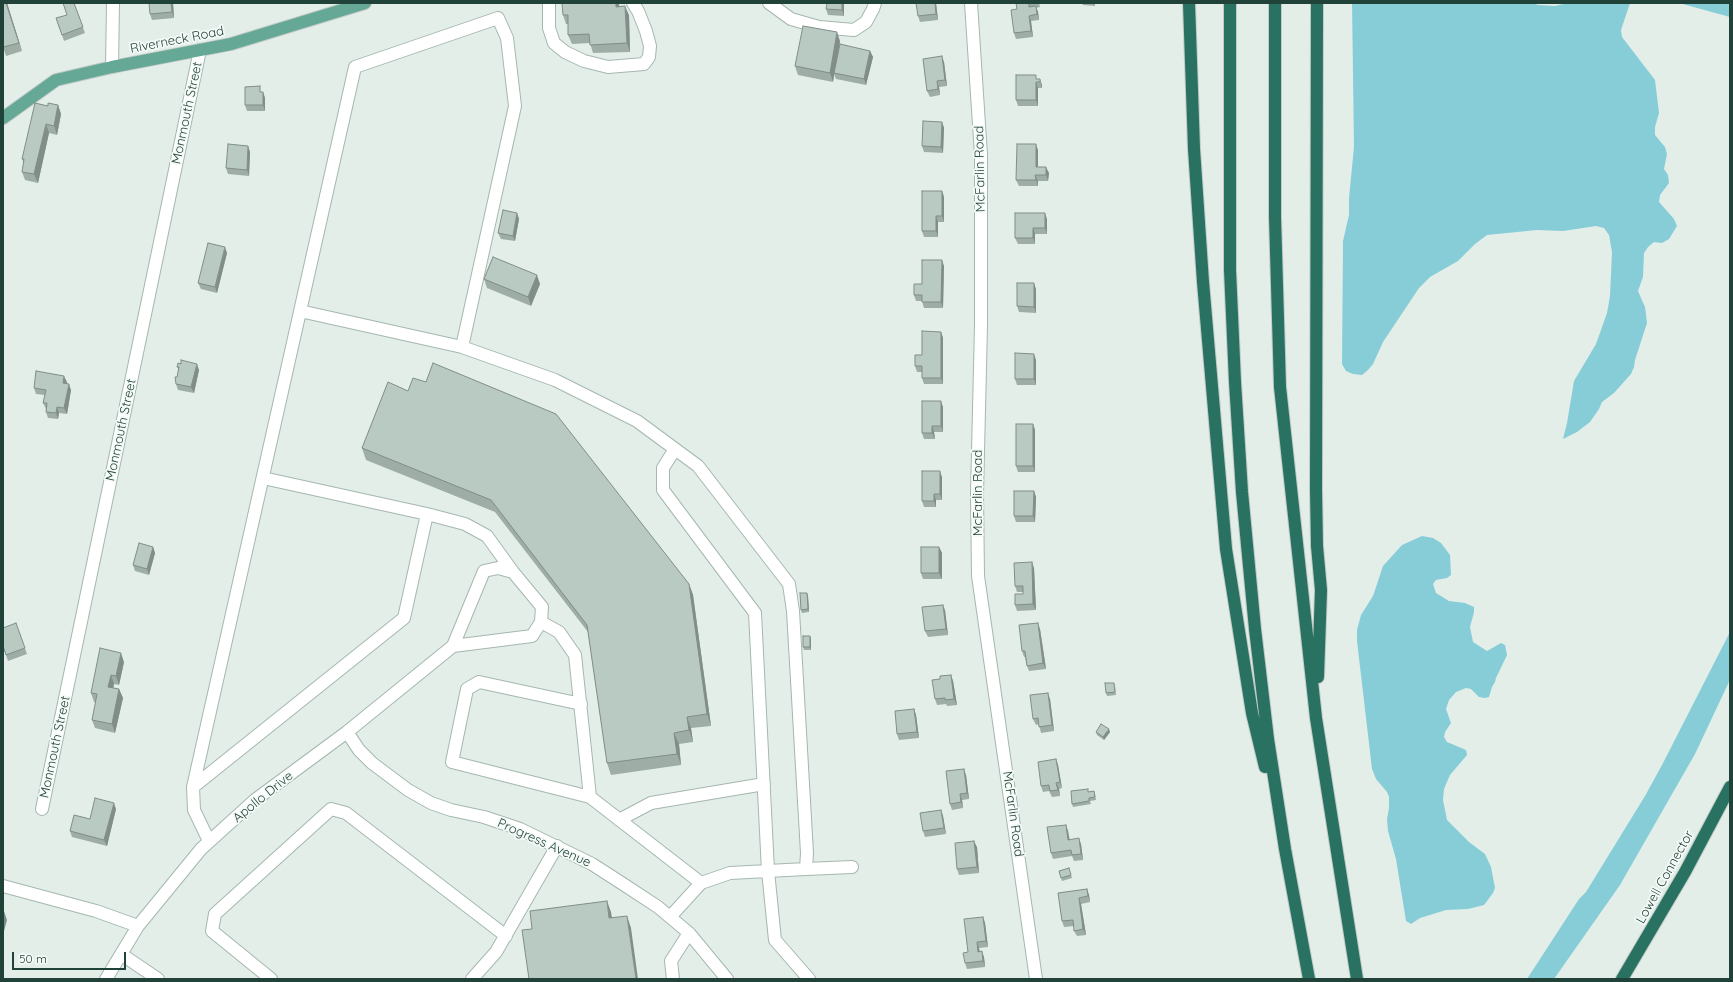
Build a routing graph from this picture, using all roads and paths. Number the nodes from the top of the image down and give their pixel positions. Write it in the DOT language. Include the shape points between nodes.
graph roads {
  1 [pos="113,3"];
  2 [pos="365,3"];
  3 [pos="549,3"];
  4 [pos="633,3"];
  5 [pos="769,3"];
  6 [pos="875,3"];
  7 [pos="971,3"];
  8 [pos="1181,3"];
  9 [pos="1189,3"];
  10 [pos="1230,3"];
  11 [pos="1275,3"];
  12 [pos="1317,3"];
  13 [pos="334,8"];
  14 [pos="200,50"];
  15 [pos="112,66"];
  16 [pos="3,118"];
  17 [pos="1194,149"];
  18 [pos="300,311"];
  19 [pos="462,346"];
  20 [pos="675,449"];
  21 [pos="263,478"];
  22 [pos="427,514"];
  23 [pos="513,572"];
  24 [pos="541,622"];
  25 [pos="453,646"];
  26 [pos="581,704"];
  27 [pos="1316,718"];
  28 [pos="347,732"];
  29 [pos="764,784"];
  30 [pos="193,787"];
  31 [pos="1730,787"];
  32 [pos="590,797"];
  33 [pos="42,809"];
  34 [pos="619,820"];
  35 [pos="209,841"];
  36 [pos="557,846"];
  37 [pos="1285,849"];
  38 [pos="852,867"];
  39 [pos="806,869"];
  40 [pos="768,871"];
  41 [pos="701,883"];
  42 [pos="3,886"];
  43 [pos="670,918"];
  44 [pos="138,926"];
  45 [pos="689,933"];
  46 [pos="506,936"];
  47 [pos="122,954"];
  48 [pos="106,979"];
  49 [pos="158,979"];
  50 [pos="271,979"];
  51 [pos="472,979"];
  52 [pos="673,979"];
  53 [pos="727,979"];
  54 [pos="809,979"];
  55 [pos="1036,979"];
  56 [pos="1309,979"];
  57 [pos="1357,979"];
  58 [pos="1622,979"];
  1 -- 15 [label="street"];
  2 -- 13 [label="main road, Riverneck Road"];
  3 -- 4 [label="street" via="549,28 554,43 565,52 584,61 608,67 644,64 649,57 648,39"];
  5 -- 6 [label="street" via="792,19 819,28 854,30 866,22"];
  7 -- 55 [label="street, McFarlin Road" via="981,155 981,325 976,494 978,576"];
  8 -- 17 [label="highway"];
  9 -- 17 [label="highway"];
  10 -- 37 [label="highway" via="1230,270 1238,436 1255,629"];
  11 -- 27 [label="highway" via="1275,217 1280,387"];
  12 -- 27 [label="highway" via="1316,490 1321,590"];
  13 -- 14 [label="main road, Riverneck Road" via="231,44"];
  14 -- 15 [label="main road, Riverneck Road"];
  14 -- 33 [label="street, Monmouth Street"];
  15 -- 16 [label="main road, Riverneck Road" via="56,80"];
  17 -- 37 [label="highway" via="1202,282 1226,549 1252,713"];
  18 -- 19 [label="street"];
  18 -- 19 [label="street" via="355,67 498,18 507,38 515,106"];
  18 -- 21 [label="street"];
  19 -- 20 [label="street" via="554,380 637,421"];
  20 -- 29 [label="street" via="663,468 663,490 756,613"];
  20 -- 39 [label="street" via="698,466 789,584 794,619"];
  21 -- 22 [label="street"];
  21 -- 30 [label="street"];
  22 -- 23 [label="street" via="465,524 487,536"];
  22 -- 30 [label="street" via="404,618"];
  23 -- 24 [label="street" via="542,607"];
  23 -- 25 [label="street, Apollo Drive" via="498,568 484,571"];
  24 -- 25 [label="street" via="532,636"];
  24 -- 26 [label="street" via="559,632 574,655"];
  25 -- 28 [label="street, Apollo Drive"];
  26 -- 32 [label="street"];
  26 -- 32 [label="street" via="478,682 467,689 452,762"];
  27 -- 57 [label="highway"];
  28 -- 35 [label="street, Apollo Drive" via="255,800"];
  28 -- 36 [label="street, Progress Avenue" via="372,763 408,790 431,803 520,829"];
  29 -- 34 [label="street" via="651,803"];
  29 -- 40 [label="street"];
  30 -- 35 [label="street" via="194,810"];
  31 -- 58 [label="highway, Lowell Connector" via="1685,872"];
  32 -- 34 [label="street"];
  34 -- 41 [label="street"];
  35 -- 44 [label="street, Apollo Drive"];
  36 -- 43 [label="street, Progress Avenue" via="592,864 658,907"];
  36 -- 46 [label="street"];
  37 -- 56 [label="highway"];
  38 -- 39 [label="street"];
  39 -- 40 [label="street"];
  40 -- 41 [label="street" via="730,873"];
  40 -- 54 [label="street" via="775,940"];
  41 -- 43 [label="street"];
  42 -- 44 [label="street" via="96,911"];
  43 -- 45 [label="street, Progress Avenue"];
  44 -- 47 [label="street, Apollo Drive"];
  45 -- 52 [label="street" via="671,961"];
  45 -- 53 [label="street, Progress Avenue"];
  46 -- 50 [label="street" via="346,813 331,809 214,914 212,931"];
  46 -- 51 [label="street" via="496,952"];
  47 -- 48 [label="street, Apollo Drive"];
  47 -- 49 [label="street"];
}
